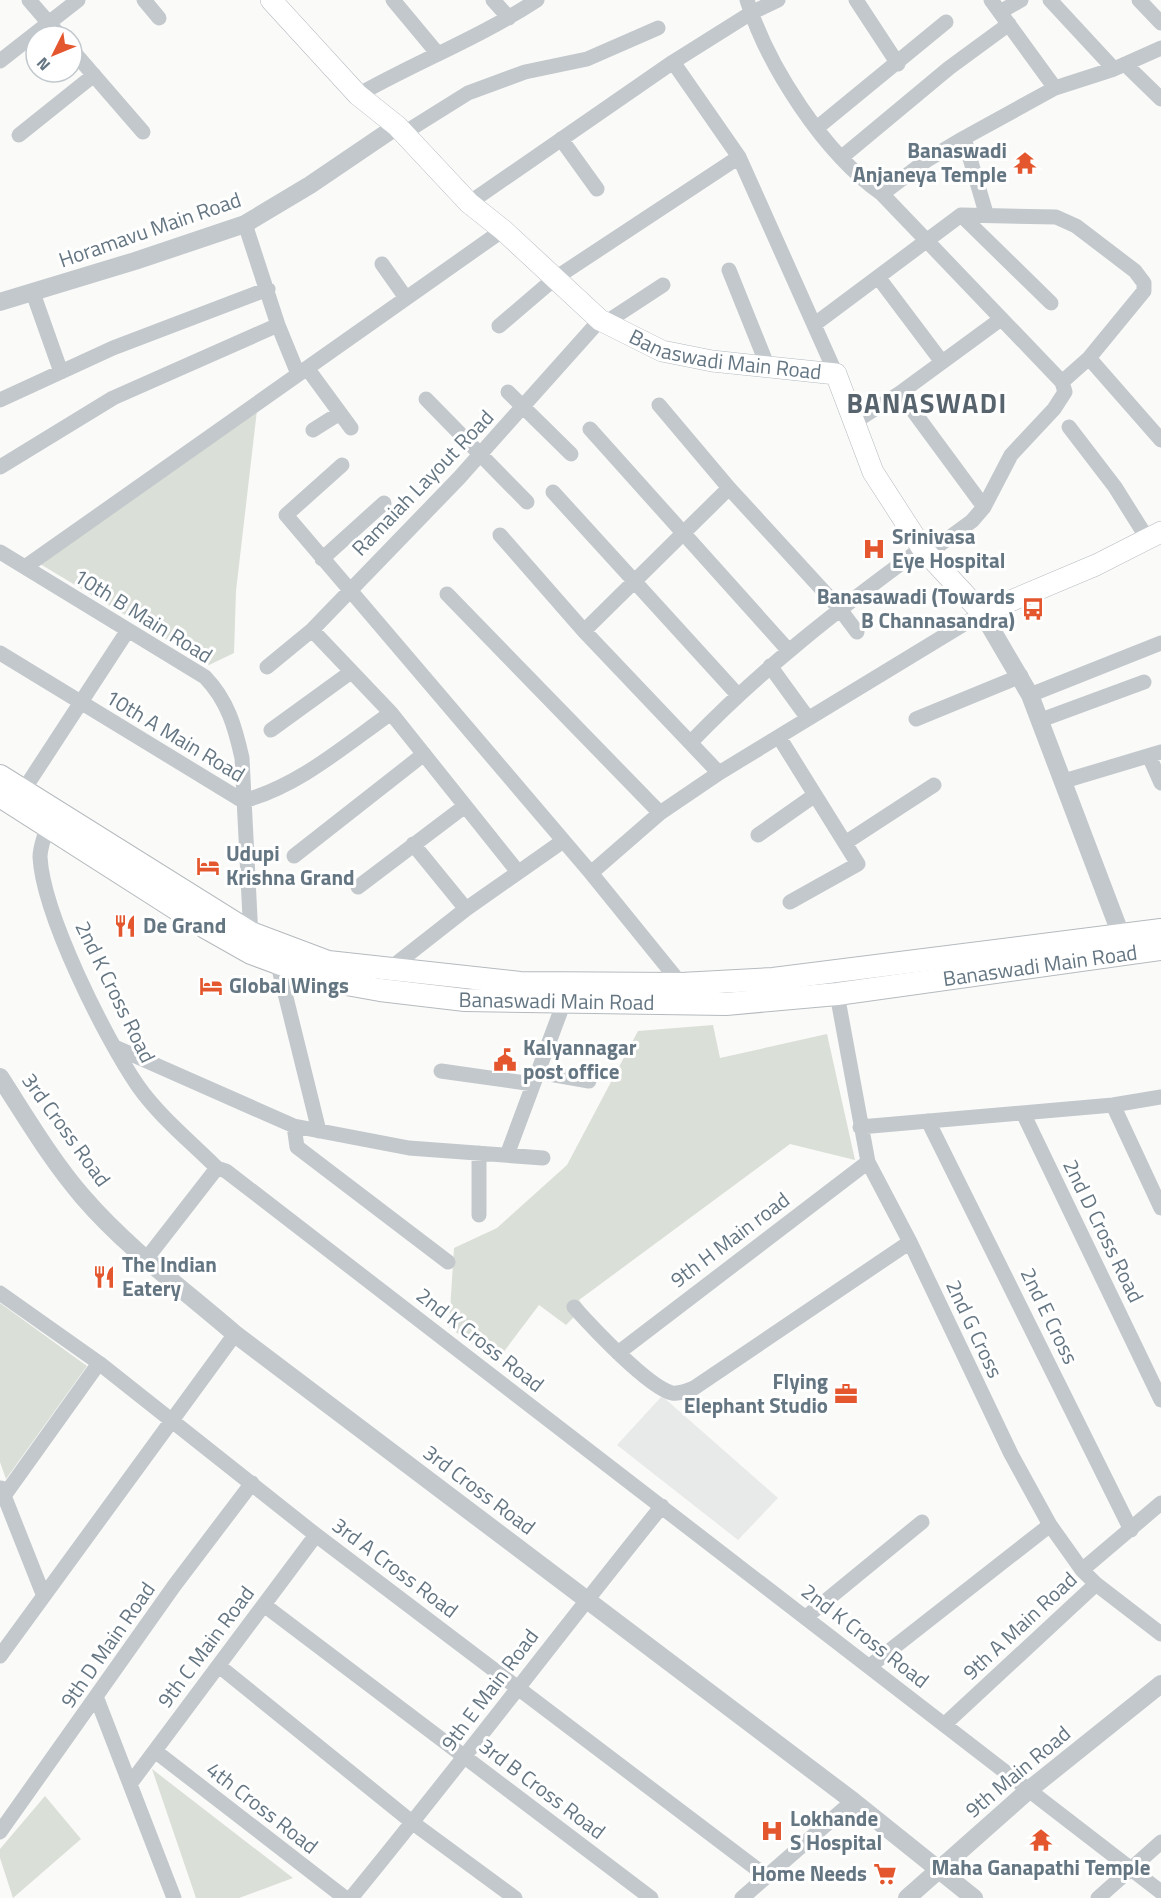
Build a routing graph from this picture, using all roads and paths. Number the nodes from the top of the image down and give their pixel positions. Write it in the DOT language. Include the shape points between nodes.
graph roads {
  1 [pos="29,0"];
  2 [pos="78,0"];
  3 [pos="144,0"];
  4 [pos="271,0"];
  5 [pos="393,0"];
  6 [pos="494,0"];
  7 [pos="537,0"];
  8 [pos="778,0"];
  9 [pos="856,0"];
  10 [pos="1021,0"];
  11 [pos="1050,0"];
  12 [pos="1139,0"];
  13 [pos="749,6"];
  14 [pos="1000,12"];
  15 [pos="159,18"];
  16 [pos="509,18"];
  17 [pos="946,22"];
  18 [pos="49,23"];
  19 [pos="1161,23"];
  20 [pos="658,28"];
  21 [pos="1161,48"];
  22 [pos="438,54"];
  23 [pos="0,61"];
  24 [pos="673,62"];
  25 [pos="84,64"];
  26 [pos="898,64"];
  27 [pos="1119,66"];
  28 [pos="94,75"];
  29 [pos="1055,88"];
  30 [pos="358,95"];
  31 [pos="1161,99"];
  32 [pos="818,127"];
  33 [pos="401,129"];
  34 [pos="143,132"];
  35 [pos="19,135"];
  36 [pos="964,138"];
  37 [pos="561,139"];
  38 [pos="739,157"];
  39 [pos="842,157"];
  40 [pos="597,189"];
  41 [pos="882,194"];
  42 [pos="469,203"];
  43 [pos="986,213"];
  44 [pos="961,215"];
  45 [pos="245,224"];
  46 [pos="503,230"];
  47 [pos="927,242"];
  48 [pos="382,264"];
  49 [pos="729,270"];
  50 [pos="878,277"];
  51 [pos="554,279"];
  52 [pos="663,285"];
  53 [pos="268,289"];
  54 [pos="33,292"];
  55 [pos="406,298"];
  56 [pos="0,302"];
  57 [pos="1051,303"];
  58 [pos="1001,319"];
  59 [pos="603,321"];
  60 [pos="815,324"];
  61 [pos="278,325"];
  62 [pos="499,326"];
  63 [pos="1089,358"];
  64 [pos="942,362"];
  65 [pos="768,367"];
  66 [pos="303,371"];
  67 [pos="61,372"];
  68 [pos="836,374"];
  69 [pos="1062,382"];
  70 [pos="508,392"];
  71 [pos="900,393"];
  72 [pos="426,399"];
  73 [pos="0,400"];
  74 [pos="659,405"];
  75 [pos="523,407"];
  76 [pos="340,413"];
  77 [pos="856,422"];
  78 [pos="351,428"];
  79 [pos="1069,428"];
  80 [pos="590,429"];
  81 [pos="314,430"];
  82 [pos="1161,440"];
  83 [pos="571,454"];
  84 [pos="480,455"];
  85 [pos="342,465"];
  86 [pos="0,468"];
  87 [pos="729,488"];
  88 [pos="553,492"];
  89 [pos="527,502"];
  90 [pos="384,503"];
  91 [pos="984,507"];
  92 [pos="683,533"];
  93 [pos="500,535"];
  94 [pos="1154,535"];
  95 [pos="924,551"];
  96 [pos="0,552"];
  97 [pos="322,560"];
  98 [pos="25,567"];
  99 [pos="636,580"];
  100 [pos="350,590"];
  101 [pos="447,594"];
  102 [pos="839,608"];
  103 [pos="982,613"];
  104 [pos="128,630"];
  105 [pos="312,630"];
  106 [pos="584,631"];
  107 [pos="857,633"];
  108 [pos="1161,643"];
  109 [pos="789,651"];
  110 [pos="0,654"];
  111 [pos="770,666"];
  112 [pos="267,667"];
  113 [pos="351,672"];
  114 [pos="1021,676"];
  115 [pos="1144,682"];
  116 [pos="737,694"];
  117 [pos="1030,694"];
  118 [pos="80,704"];
  119 [pos="391,713"];
  120 [pos="807,717"];
  121 [pos="916,719"];
  122 [pos="1041,720"];
  123 [pos="271,730"];
  124 [pos="779,736"];
  125 [pos="691,742"];
  126 [pos="424,754"];
  127 [pos="1155,754"];
  128 [pos="718,773"];
  129 [pos="0,776"];
  130 [pos="1064,781"];
  131 [pos="1161,783"];
  132 [pos="934,785"];
  133 [pos="23,790"];
  134 [pos="814,795"];
  135 [pos="0,796"];
  136 [pos="243,801"];
  137 [pos="465,806"];
  138 [pos="660,813"];
  139 [pos="47,826"];
  140 [pos="758,835"];
  141 [pos="563,841"];
  142 [pos="845,843"];
  143 [pos="413,844"];
  144 [pos="294,856"];
  145 [pos="518,872"];
  146 [pos="591,873"];
  147 [pos="358,887"];
  148 [pos="790,902"];
  149 [pos="466,909"];
  150 [pos="1161,930"];
  151 [pos="1121,935"];
  152 [pos="251,943"];
  153 [pos="1161,949"];
  154 [pos="278,965"];
  155 [pos="392,967"];
  156 [pos="682,993"];
  157 [pos="837,994"];
  158 [pos="564,1002"];
  159 [pos="115,1047"];
  160 [pos="441,1071"];
  161 [pos="0,1077"];
  162 [pos="535,1078"];
  163 [pos="589,1081"];
  164 [pos="1161,1097"];
  165 [pos="1113,1106"];
  166 [pos="1023,1113"];
  167 [pos="928,1121"];
  168 [pos="294,1125"];
  169 [pos="860,1127"];
  170 [pos="319,1131"];
  171 [pos="479,1153"];
  172 [pos="507,1155"];
  173 [pos="543,1158"];
  174 [pos="868,1162"];
  175 [pos="217,1168"];
  176 [pos="1161,1208"];
  177 [pos="478,1215"];
  178 [pos="910,1242"];
  179 [pos="147,1258"];
  180 [pos="448,1262"];
  181 [pos="0,1293"];
  182 [pos="574,1307"];
  183 [pos="236,1334"];
  184 [pos="618,1353"];
  185 [pos="99,1363"];
  186 [pos="1161,1400"];
  187 [pos="172,1420"];
  188 [pos="252,1483"];
  189 [pos="2,1491"];
  190 [pos="1161,1503"];
  191 [pos="662,1506"];
  192 [pos="922,1522"];
  193 [pos="1050,1525"];
  194 [pos="1131,1530"];
  195 [pos="316,1535"];
  196 [pos="1082,1570"];
  197 [pos="1096,1584"];
  198 [pos="43,1594"];
  199 [pos="586,1599"];
  200 [pos="264,1605"];
  201 [pos="806,1617"];
  202 [pos="1161,1634"];
  203 [pos="0,1656"];
  204 [pos="219,1666"];
  205 [pos="870,1666"];
  206 [pos="1161,1684"];
  207 [pos="518,1686"];
  208 [pos="97,1699"];
  209 [pos="945,1724"];
  210 [pos="154,1751"];
  211 [pos="465,1758"];
  212 [pos="130,1784"];
  213 [pos="1030,1789"];
  214 [pos="853,1801"];
  215 [pos="413,1822"];
  216 [pos="0,1832"];
  217 [pos="1161,1842"];
  218 [pos="1130,1867"];
  219 [pos="939,1869"];
  220 [pos="766,1876"];
  221 [pos="1161,1892"];
  222 [pos="174,1898"];
  223 [pos="345,1898"];
  224 [pos="351,1898"];
  225 [pos="515,1898"];
  226 [pos="651,1898"];
  227 [pos="741,1898"];
  228 [pos="907,1898"];
  229 [pos="974,1898"];
  230 [pos="1098,1898"];
  1 -- 18 [label="street"];
  2 -- 18 [label="street"];
  3 -- 15 [label="street"];
  4 -- 30 [label="main road, Banaswadi Main Road"];
  5 -- 22 [label="street"];
  6 -- 16 [label="street"];
  7 -- 16 [label="street"];
  8 -- 13 [label="street"];
  9 -- 26 [label="street"];
  10 -- 14 [label="street"];
  11 -- 27 [label="street"];
  12 -- 19 [label="street"];
  13 -- 24 [label="street"];
  13 -- 32 [label="street" via="780,76"];
  14 -- 29 [label="street"];
  14 -- 39 [label="street" via="949,68"];
  16 -- 22 [label="street"];
  17 -- 26 [label="street"];
  18 -- 23 [label="street"];
  20 -- 33 [label="street" via="587,60 525,72 468,93"];
  21 -- 27 [label="street"];
  22 -- 30 [label="street"];
  24 -- 37 [label="street"];
  24 -- 38 [label="street"];
  25 -- 28 [label="street"];
  26 -- 32 [label="street"];
  27 -- 29 [label="street"];
  27 -- 31 [label="street"];
  28 -- 34 [label="street"];
  28 -- 35 [label="street"];
  29 -- 36 [label="street"];
  30 -- 33 [label="main road, Banaswadi Main Road"];
  32 -- 39 [label="street"];
  33 -- 42 [label="main road, Banaswadi Main Road"];
  33 -- 45 [label="street, Horamavu Main Road"];
  36 -- 41 [label="street"];
  36 -- 43 [label="street"];
  37 -- 40 [label="street"];
  37 -- 42 [label="street"];
  38 -- 51 [label="street"];
  38 -- 60 [label="street"];
  39 -- 41 [label="street"];
  41 -- 47 [label="street"];
  42 -- 46 [label="main road, Banaswadi Main Road"];
  43 -- 44 [label="street"];
  43 -- 63 [label="street" via="1056,217 1076,226 1144,283 1144,291"];
  44 -- 47 [label="street"];
  44 -- 57 [label="street"];
  45 -- 53 [label="street"];
  45 -- 54 [label="street, Horamavu Main Road"];
  46 -- 51 [label="main road, Banaswadi Main Road"];
  46 -- 55 [label="street"];
  47 -- 50 [label="street"];
  47 -- 58 [label="street"];
  48 -- 55 [label="street"];
  49 -- 65 [label="street"];
  50 -- 60 [label="street"];
  50 -- 64 [label="street"];
  51 -- 59 [label="main road, Banaswadi Main Road"];
  51 -- 62 [label="street"];
  52 -- 59 [label="street, Ramaiah Layout Road"];
  53 -- 61 [label="street"];
  53 -- 67 [label="street"];
  54 -- 56 [label="street, Horamavu Main Road"];
  54 -- 67 [label="street"];
  55 -- 66 [label="street"];
  58 -- 64 [label="street"];
  58 -- 69 [label="street"];
  59 -- 65 [label="main road, Banaswadi Main Road" via="662,351"];
  59 -- 75 [label="street, Ramaiah Layout Road"];
  60 -- 68 [label="street"];
  61 -- 66 [label="street"];
  61 -- 86 [label="street" via="113,398"];
  63 -- 69 [label="street"];
  63 -- 82 [label="street"];
  64 -- 71 [label="street"];
  65 -- 68 [label="main road, Banaswadi Main Road"];
  66 -- 76 [label="street"];
  66 -- 98 [label="street"];
  67 -- 73 [label="street"];
  68 -- 77 [label="main road, Banaswadi Main Road"];
  69 -- 91 [label="street" via="1065,392 1011,455"];
  70 -- 75 [label="street"];
  71 -- 77 [label="street"];
  71 -- 91 [label="street"];
  72 -- 84 [label="street"];
  74 -- 87 [label="street"];
  75 -- 83 [label="street"];
  75 -- 84 [label="street, Ramaiah Layout Road"];
  76 -- 78 [label="street"];
  76 -- 81 [label="street"];
  77 -- 95 [label="main road, Banaswadi Main Road" via="873,472"];
  79 -- 94 [label="street"];
  80 -- 92 [label="street"];
  84 -- 89 [label="street"];
  84 -- 100 [label="street, Ramaiah Layout Road"];
  85 -- 97 [label="street" via="286,515"];
  87 -- 92 [label="street"];
  87 -- 102 [label="street"];
  88 -- 99 [label="street"];
  90 -- 97 [label="street"];
  91 -- 95 [label="street" via="972,521"];
  92 -- 99 [label="street"];
  92 -- 109 [label="street"];
  93 -- 106 [label="street"];
  94 -- 103 [label="main road" via="1096,565"];
  95 -- 102 [label="street"];
  95 -- 103 [label="main road, Banaswadi Main Road"];
  96 -- 98 [label="street, 10th B Main Road"];
  97 -- 100 [label="street"];
  98 -- 104 [label="street, 10th B Main Road"];
  99 -- 106 [label="street"];
  99 -- 116 [label="street"];
  100 -- 105 [label="street, Ramaiah Layout Road"];
  100 -- 141 [label="street"];
  101 -- 138 [label="street"];
  102 -- 107 [label="street"];
  102 -- 109 [label="street"];
  103 -- 114 [label="street"];
  103 -- 120 [label="street"];
  104 -- 118 [label="street"];
  104 -- 136 [label="street, 10th B Main Road" via="205,677 220,693 236,730 242,758"];
  105 -- 112 [label="street, Ramaiah Layout Road"];
  105 -- 113 [label="street"];
  106 -- 125 [label="street"];
  108 -- 117 [label="street"];
  109 -- 111 [label="street"];
  110 -- 118 [label="street, 10th A Main Road"];
  111 -- 116 [label="street"];
  111 -- 120 [label="street"];
  113 -- 119 [label="street"];
  113 -- 123 [label="street"];
  114 -- 117 [label="street"];
  114 -- 121 [label="street"];
  115 -- 122 [label="street"];
  116 -- 125 [label="street"];
  117 -- 122 [label="street"];
  118 -- 133 [label="street"];
  118 -- 136 [label="street, 10th A Main Road"];
  119 -- 126 [label="street"];
  119 -- 136 [label="street, 10th A Main Road" via="290,783"];
  120 -- 124 [label="street"];
  122 -- 130 [label="street"];
  124 -- 128 [label="street"];
  124 -- 134 [label="street"];
  125 -- 128 [label="street"];
  126 -- 137 [label="street"];
  126 -- 144 [label="street"];
  127 -- 130 [label="street"];
  127 -- 131 [label="street"];
  128 -- 138 [label="street"];
  129 -- 133 [label="main road, Banaswadi Main Road"];
  130 -- 151 [label="street"];
  132 -- 142 [label="street"];
  133 -- 152 [label="main road, Banaswadi Main Road"];
  134 -- 140 [label="street"];
  134 -- 142 [label="street"];
  135 -- 139 [label="main road, Banaswadi Main Road"];
  136 -- 152 [label="street, 10th B Main Road"];
  137 -- 143 [label="street"];
  137 -- 145 [label="street"];
  138 -- 146 [label="street"];
  139 -- 152 [label="main road, Banaswadi Main Road" via="205,927"];
  139 -- 159 [label="street, 2nd K Cross Road" via="40,855 45,886 71,958"];
  141 -- 145 [label="street"];
  141 -- 146 [label="street"];
  142 -- 148 [label="street" via="858,864"];
  143 -- 147 [label="street"];
  143 -- 149 [label="street"];
  145 -- 149 [label="street"];
  146 -- 156 [label="street"];
  149 -- 155 [label="street"];
  150 -- 151 [label="main road, Banaswadi Main Road"];
  151 -- 156 [label="main road, Banaswadi Main Road"];
  152 -- 154 [label="main road, Banaswadi Main Road"];
  152 -- 155 [label="main road, Banaswadi Main Road" via="327,962"];
  153 -- 157 [label="main road, Banaswadi Main Road"];
  154 -- 158 [label="main road, Banaswadi Main Road" via="324,980 380,990 465,1000"];
  154 -- 170 [label="street"];
  155 -- 156 [label="main road, Banaswadi Main Road" via="520,983"];
  156 -- 157 [label="main road, Banaswadi Main Road" via="726,1004"];
  156 -- 158 [label="main road, Banaswadi Main Road"];
  157 -- 169 [label="street, 2nd G Cross"];
  158 -- 162 [label="street"];
  159 -- 168 [label="street"];
  159 -- 175 [label="street, 2nd K Cross Road" via="139,1087"];
  160 -- 162 [label="street"];
  161 -- 179 [label="street, 3rd Cross Road" via="83,1197"];
  162 -- 163 [label="street"];
  162 -- 172 [label="street"];
  164 -- 165 [label="street"];
  165 -- 166 [label="street"];
  165 -- 176 [label="street"];
  166 -- 167 [label="street"];
  166 -- 186 [label="street, 2nd D Cross Road"];
  167 -- 169 [label="street"];
  167 -- 194 [label="street, 2nd E Cross"];
  168 -- 170 [label="street"];
  168 -- 180 [label="street" via="297,1147"];
  169 -- 174 [label="street, 2nd G Cross"];
  170 -- 171 [label="street" via="409,1148"];
  171 -- 172 [label="street"];
  171 -- 177 [label="street"];
  172 -- 173 [label="street"];
  174 -- 178 [label="street, 2nd G Cross"];
  174 -- 184 [label="street, 9th H Main road"];
  175 -- 179 [label="street"];
  175 -- 191 [label="street, 2nd K Cross Road" via="226,1171"];
  178 -- 184 [label="street" via="680,1394 670,1392"];
  178 -- 193 [label="street, 2nd G Cross" via="1011,1454"];
  179 -- 183 [label="street, 3rd Cross Road"];
  181 -- 185 [label="street, 3rd A Cross Road"];
  182 -- 184 [label="street"];
  183 -- 187 [label="street"];
  183 -- 199 [label="street, 3rd Cross Road"];
  185 -- 187 [label="street, 3rd A Cross Road"];
  185 -- 189 [label="street"];
  187 -- 188 [label="street, 3rd A Cross Road"];
  187 -- 198 [label="street"];
  188 -- 195 [label="street, 3rd A Cross Road"];
  188 -- 208 [label="street, 9th D Main Road" via="174,1586"];
  189 -- 198 [label="street"];
  190 -- 194 [label="street, 9th A Main Road"];
  191 -- 199 [label="street, 9th E Main Road"];
  191 -- 201 [label="street, 2nd K Cross Road"];
  192 -- 201 [label="street"];
  193 -- 196 [label="street, 2nd G Cross"];
  193 -- 205 [label="street"];
  194 -- 196 [label="street, 9th A Main Road"];
  195 -- 200 [label="street, 9th C Main Road"];
  195 -- 207 [label="street, 3rd A Cross Road"];
  196 -- 197 [label="street, 2nd G Cross"];
  197 -- 202 [label="street, 2nd G Cross"];
  197 -- 209 [label="street, 9th A Main Road"];
  198 -- 203 [label="street"];
  199 -- 207 [label="street, 9th E Main Road"];
  199 -- 214 [label="street, 3rd Cross Road"];
  200 -- 204 [label="street, 9th C Main Road"];
  200 -- 211 [label="street, 3rd B Cross Road"];
  201 -- 205 [label="street, 2nd K Cross Road"];
  204 -- 210 [label="street, 9th C Main Road"];
  204 -- 215 [label="street"];
  205 -- 209 [label="street, 2nd K Cross Road"];
  206 -- 213 [label="street, 9th Main Road"];
  207 -- 211 [label="street, 9th E Main Road"];
  207 -- 220 [label="street, 3rd A Cross Road"];
  208 -- 212 [label="street"];
  208 -- 216 [label="street, 9th D Main Road"];
  209 -- 213 [label="street, 2nd K Cross Road"];
  210 -- 212 [label="street, 9th C Main Road"];
  210 -- 223 [label="street, 4th Cross Road"];
  211 -- 215 [label="street, 9th E Main Road"];
  211 -- 226 [label="street, 3rd B Cross Road"];
  212 -- 222 [label="street"];
  213 -- 218 [label="street"];
  213 -- 219 [label="street, 9th Main Road"];
  214 -- 219 [label="street, 3rd Cross Road"];
  214 -- 220 [label="street"];
  215 -- 224 [label="street, 9th E Main Road"];
  215 -- 225 [label="street"];
  217 -- 218 [label="street"];
  218 -- 221 [label="street"];
  218 -- 230 [label="street"];
  219 -- 228 [label="street, 9th Main Road"];
  219 -- 229 [label="street, 3rd Cross Road"];
  220 -- 227 [label="street"];
}
